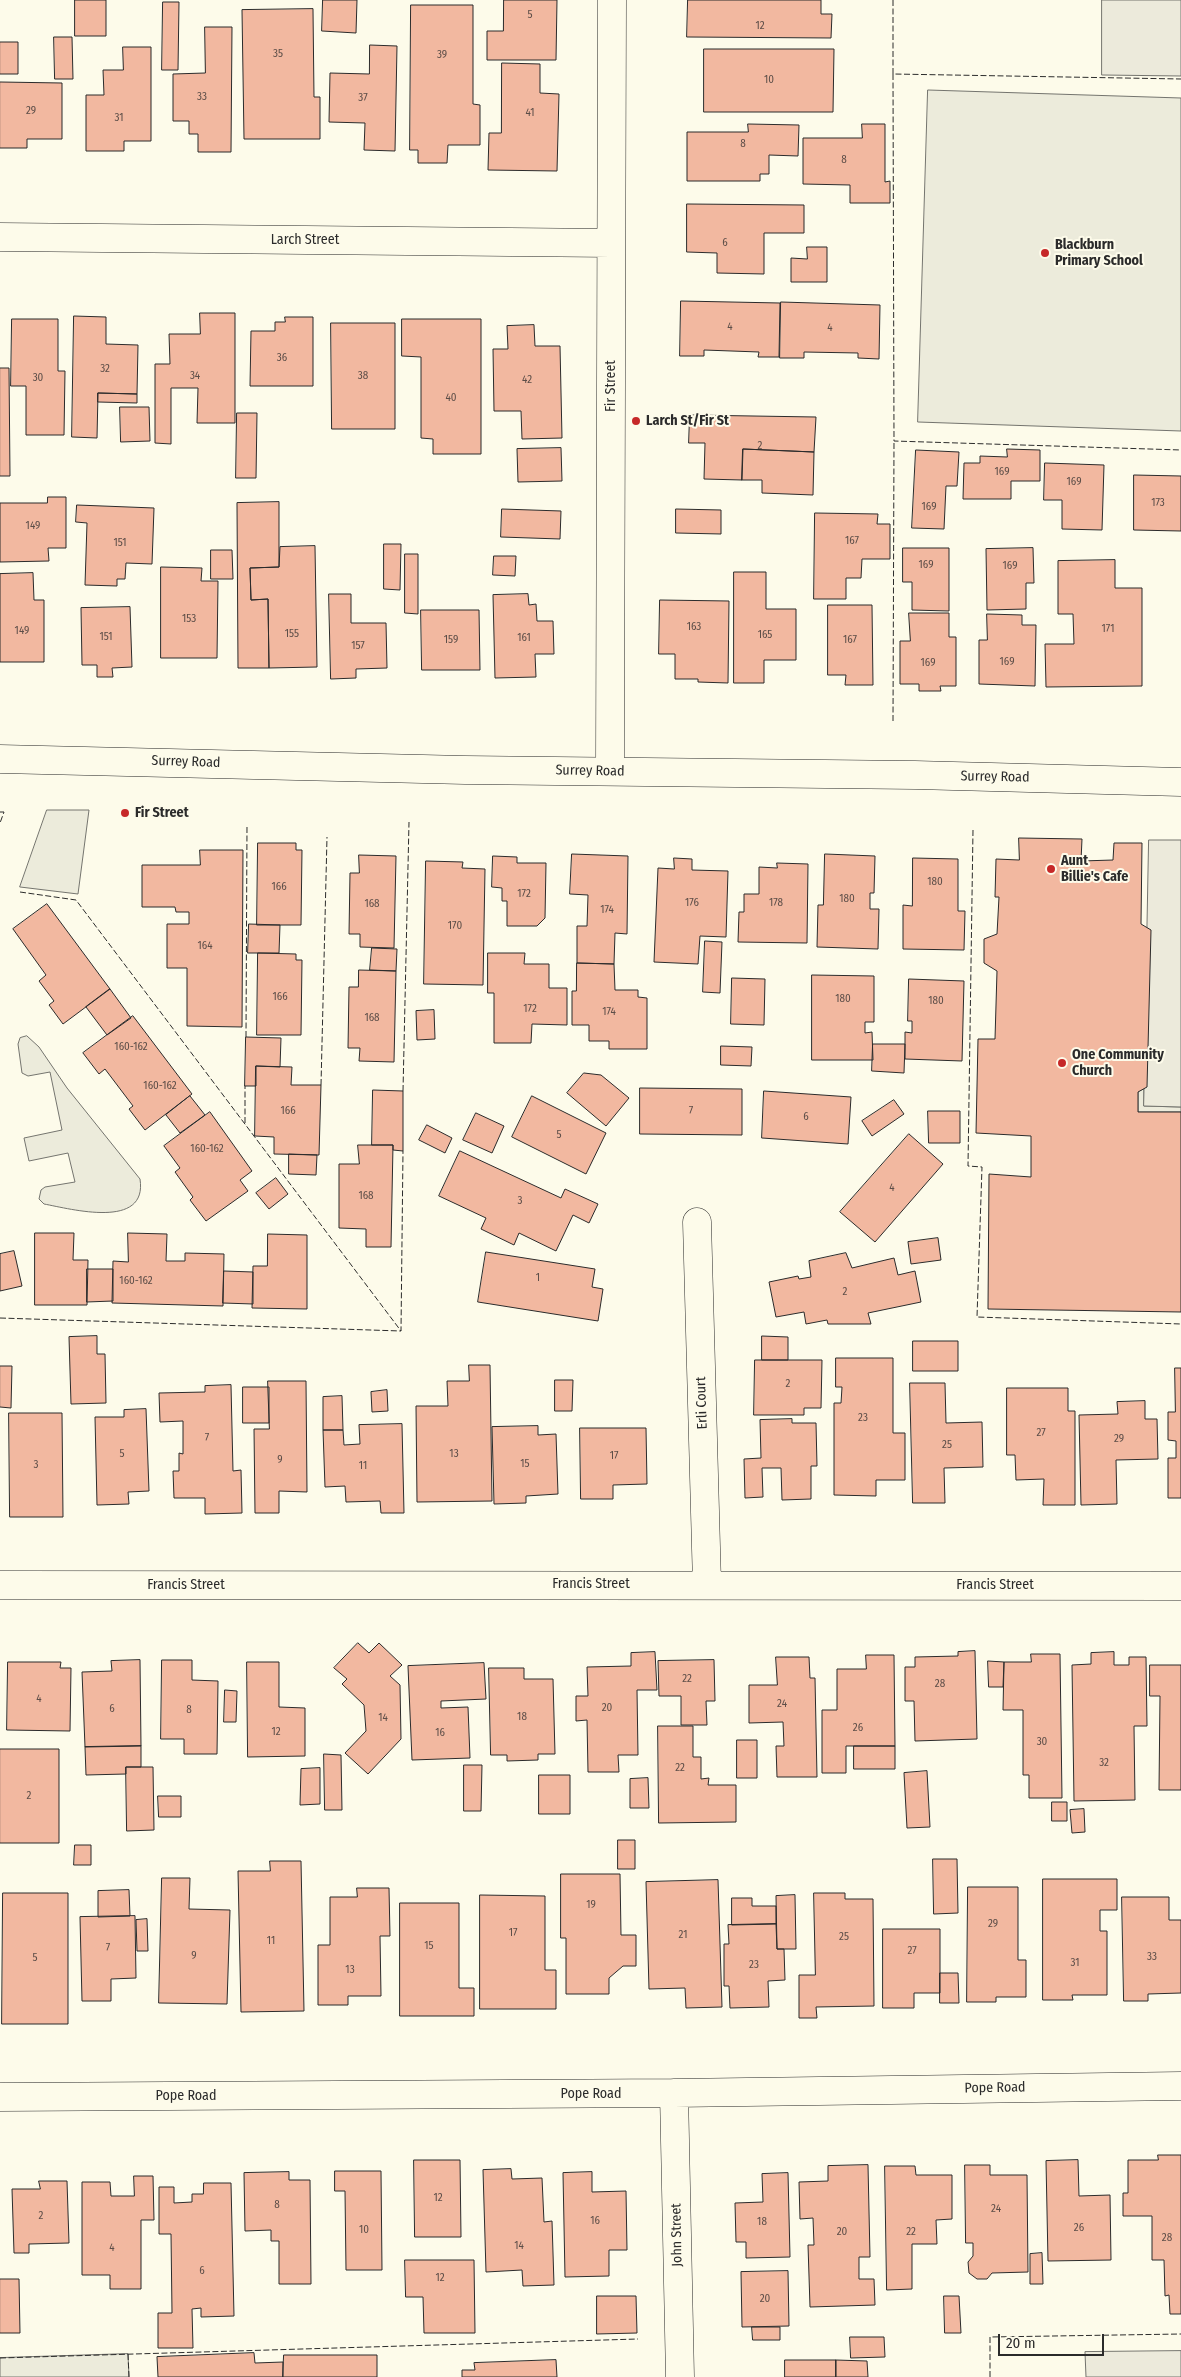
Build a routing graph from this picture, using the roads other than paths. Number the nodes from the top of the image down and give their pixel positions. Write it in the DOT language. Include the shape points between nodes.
graph roads {
  1 [pos="612,0"];
  2 [pos="0,238"];
  3 [pos="611,243"];
  4 [pos="0,759"];
  5 [pos="610,771"];
  6 [pos="1181,782"];
  7 [pos="697,1222"];
  8 [pos="707,1584"];
  9 [pos="0,1585"];
  10 [pos="1181,1586"];
  11 [pos="1181,2086"];
  12 [pos="674,2093"];
  13 [pos="0,2097"];
  14 [pos="680,2377"];
  1 -- 3 [label="street, Fir Street"];
  2 -- 3 [label="street, Larch Street"];
  3 -- 5 [label="street, Fir Street"];
  4 -- 5 [label="street, Surrey Road"];
  5 -- 6 [label="street, Surrey Road"];
  7 -- 8 [label="street, Erli Court"];
  8 -- 9 [label="street, Francis Street"];
  8 -- 10 [label="street, Francis Street"];
  11 -- 12 [label="street, Pope Road"];
  12 -- 13 [label="street, Pope Road"];
  12 -- 14 [label="street, John Street"];
}
